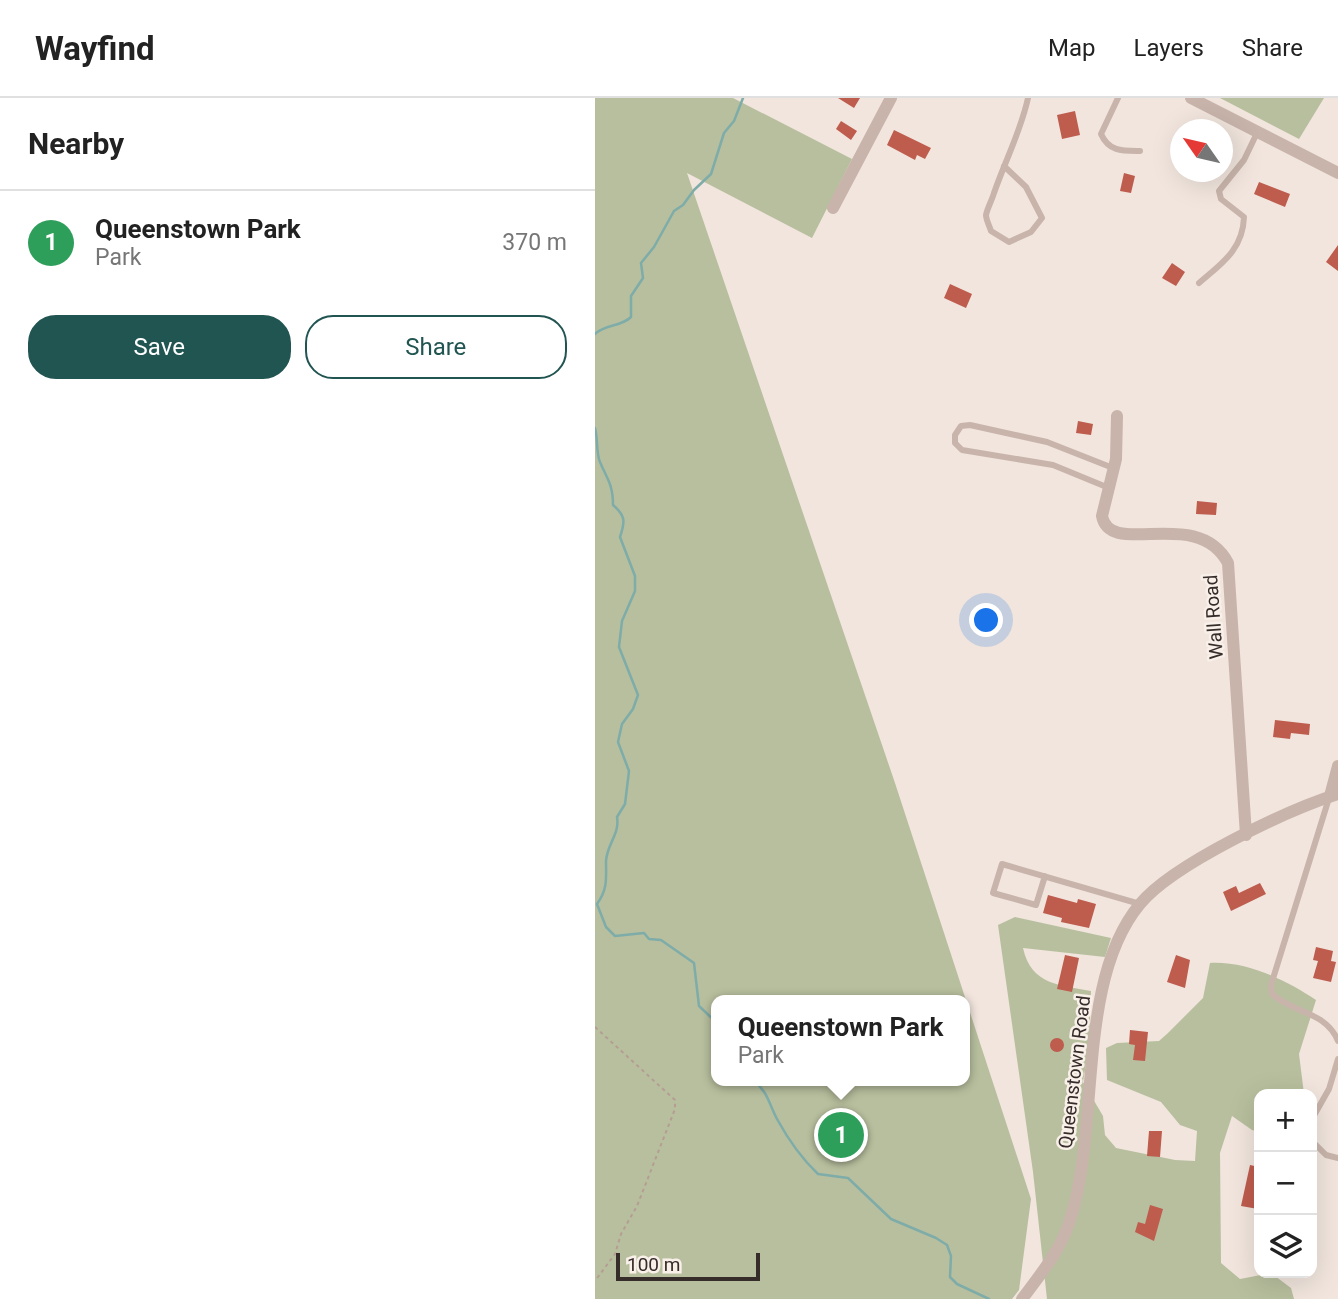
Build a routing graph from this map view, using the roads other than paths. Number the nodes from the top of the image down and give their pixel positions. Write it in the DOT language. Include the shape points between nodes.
graph roads {
  1 [pos="891,98"];
  2 [pos="1028,98"];
  3 [pos="1118,98"];
  4 [pos="1192,98"];
  5 [pos="1257,133"];
  6 [pos="1140,150"];
  7 [pos="1004,166"];
  8 [pos="1338,173"];
  9 [pos="833,208"];
  10 [pos="1199,284"];
  11 [pos="1117,416"];
  12 [pos="1114,468"];
  13 [pos="1109,488"];
  14 [pos="1338,766"];
  15 [pos="1334,795"];
  16 [pos="1246,835"];
  17 [pos="1045,876"];
  18 [pos="1140,904"];
  19 [pos="1338,1041"];
  20 [pos="1338,1059"];
  21 [pos="1317,1110"];
  22 [pos="1317,1146"];
  23 [pos="1338,1158"];
  24 [pos="1022,1299"];
  1 -- 9 [label="street"];
  2 -- 7 [label="lane"];
  3 -- 6 [label="lane" via="1101,134 1105,144"];
  4 -- 5 [label="street"];
  5 -- 8 [label="street"];
  5 -- 10 [label="lane" via="1244,160 1219,191 1221,199 1244,217 1241,237 1227,262"];
  7 -- 7 [label="lane" via="986,215 991,231 1009,242 1031,232 1042,218 1026,187"];
  11 -- 12 [label="street, Wall Road"];
  12 -- 13 [label="street, Wall Road"];
  12 -- 13 [label="lane" via="1047,442 970,425 961,426 955,435 962,450 1053,465"];
  13 -- 16 [label="street, Wall Road" via="1102,516 1108,529 1122,535 1194,535 1212,542 1228,564"];
  14 -- 15 [label="street"];
  15 -- 16 [label="street, Queenstown Road"];
  15 -- 19 [label="lane" via="1271,985 1278,1000 1313,1015"];
  16 -- 18 [label="street, Queenstown Road" via="1179,872"];
  17 -- 17 [label="lane" via="1002,864 993,893 1036,905"];
  17 -- 18 [label="lane"];
  18 -- 24 [label="street, Queenstown Road" via="1119,939 1105,984 1074,1206 1063,1238"];
  20 -- 21 [label="lane"];
  22 -- 23 [label="lane"];
}
